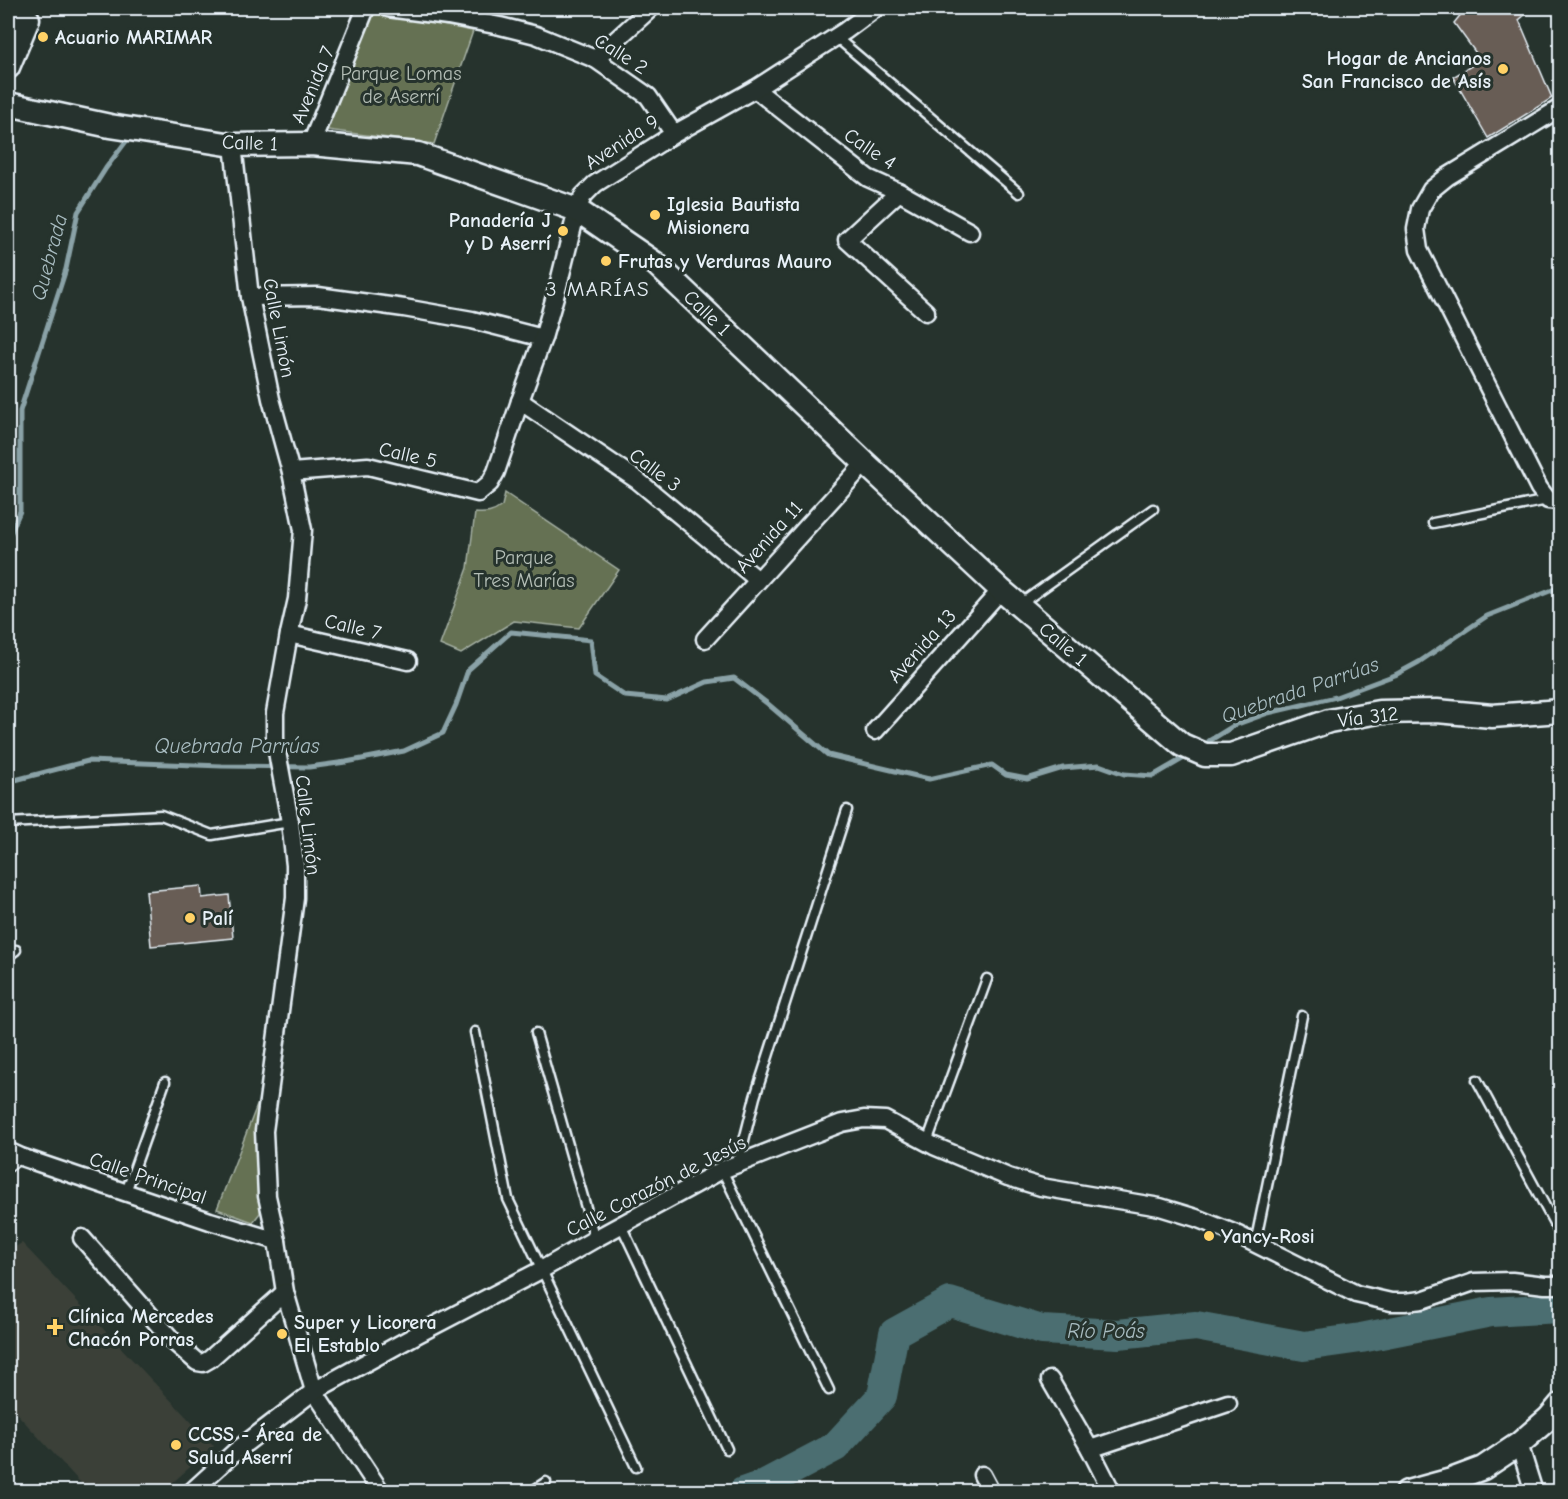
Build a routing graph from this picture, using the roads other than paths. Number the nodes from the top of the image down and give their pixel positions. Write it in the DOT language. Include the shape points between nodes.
graph roads {
  1 [pos="366,8"];
  2 [pos="388,8"];
  3 [pos="651,8"];
  4 [pos="876,8"];
  5 [pos="8,9"];
  6 [pos="451,12"];
  7 [pos="31,13"];
  8 [pos="836,37"];
  9 [pos="595,59"];
  10 [pos="8,67"];
  11 [pos="755,89"];
  12 [pos="8,104"];
  13 [pos="1560,108"];
  14 [pos="674,134"];
  15 [pos="311,144"];
  16 [pos="233,145"];
  17 [pos="899,192"];
  18 [pos="1019,193"];
  19 [pos="577,210"];
  20 [pos="970,232"];
  21 [pos="250,297"];
  22 [pos="926,312"];
  23 [pos="543,338"];
  24 [pos="520,401"];
  25 [pos="865,463"];
  26 [pos="291,471"];
  27 [pos="478,494"];
  28 [pos="1554,501"];
  29 [pos="1153,509"];
  30 [pos="1433,524"];
  31 [pos="758,580"];
  32 [pos="1010,598"];
  33 [pos="289,634"];
  34 [pos="705,639"];
  35 [pos="408,661"];
  36 [pos="1560,711"];
  37 [pos="875,731"];
  38 [pos="1182,745"];
  39 [pos="847,810"];
  40 [pos="290,822"];
  41 [pos="8,823"];
  42 [pos="16,950"];
  43 [pos="8,956"];
  44 [pos="987,979"];
  45 [pos="1302,1016"];
  46 [pos="475,1032"];
  47 [pos="536,1033"];
  48 [pos="1477,1080"];
  49 [pos="165,1083"];
  50 [pos="927,1142"];
  51 [pos="12,1158"];
  52 [pos="730,1167"];
  53 [pos="126,1192"];
  54 [pos="621,1225"];
  55 [pos="1560,1234"];
  56 [pos="82,1238"];
  57 [pos="595,1239"];
  58 [pos="277,1241"];
  59 [pos="1255,1244"];
  60 [pos="541,1270"];
  61 [pos="1560,1285"];
  62 [pos="285,1292"];
  63 [pos="1050,1380"];
  64 [pos="829,1390"];
  65 [pos="314,1391"];
  66 [pos="1228,1403"];
  67 [pos="1560,1405"];
  68 [pos="1519,1444"];
  69 [pos="727,1449"];
  70 [pos="1090,1449"];
  71 [pos="636,1467"];
  72 [pos="982,1475"];
  73 [pos="546,1482"];
  74 [pos="191,1491"];
  75 [pos="381,1491"];
  76 [pos="531,1491"];
  77 [pos="991,1491"];
  78 [pos="1112,1491"];
  79 [pos="1407,1491"];
  80 [pos="1534,1491"];
  1 -- 15 [label="street, Avenida 7"];
  2 -- 6 [label="street, Calle 2"];
  3 -- 9 [label="street"];
  4 -- 8 [label="street, Avenida 9"];
  5 -- 7 [label="street"];
  6 -- 9 [label="street, Calle 2" via="536,35"];
  7 -- 10 [label="street"];
  8 -- 11 [label="street, Avenida 9"];
  8 -- 18 [label="lane"];
  9 -- 14 [label="street, Calle 2" via="648,96"];
  11 -- 14 [label="street, Avenida 9"];
  11 -- 17 [label="street, Calle 4" via="868,178"];
  12 -- 16 [label="street, Calle 1" via="110,126"];
  13 -- 28 [label="street" via="1431,190 1420,209 1416,229 1419,250 1539,488"];
  14 -- 19 [label="street, Avenida 9" via="595,184 583,196"];
  15 -- 16 [label="street, Calle 1"];
  15 -- 19 [label="street, Calle 1" via="418,153"];
  16 -- 21 [label="street, Calle Limón"];
  17 -- 20 [label="street, Calle 4"];
  17 -- 22 [label="street" via="847,240"];
  19 -- 23 [label="street, Avenida 9"];
  19 -- 25 [label="street, Calle 1" via="656,264"];
  21 -- 23 [label="street" via="318,296 405,308"];
  21 -- 26 [label="street, Calle Limón"];
  23 -- 24 [label="street, Avenida 9"];
  24 -- 27 [label="street, Avenida 9" via="496,472"];
  24 -- 31 [label="street, Calle 3" via="637,480"];
  25 -- 31 [label="street, Avenida 11"];
  25 -- 32 [label="street, Calle 1"];
  26 -- 27 [label="street, Calle 5" via="368,466"];
  26 -- 33 [label="street, Calle Limón" via="303,530 297,599"];
  28 -- 30 [label="lane"];
  29 -- 32 [label="lane"];
  31 -- 34 [label="street, Avenida 11"];
  32 -- 37 [label="street, Avenida 13"];
  32 -- 38 [label="street, Calle 1"];
  33 -- 35 [label="street, Calle 7"];
  33 -- 40 [label="street, Calle Limón" via="275,712 275,741"];
  36 -- 38 [label="street, Vía 312" via="1492,716 1437,711 1380,712 1329,721 1231,755 1205,755"];
  39 -- 52 [label="lane"];
  40 -- 41 [label="lane" via="212,835 160,815"];
  40 -- 58 [label="street, Calle Limón" via="295,898 264,1131 267,1196"];
  42 -- 43 [label="lane"];
  44 -- 50 [label="lane"];
  45 -- 59 [label="lane"];
  46 -- 60 [label="lane" via="508,1199"];
  47 -- 57 [label="lane"];
  48 -- 55 [label="lane"];
  49 -- 53 [label="lane"];
  50 -- 52 [label="street, Calle Corazón de Jesús" via="885,1120 864,1119 842,1123"];
  50 -- 59 [label="street, Calle Corazón de Jesús" via="1008,1177 1160,1207"];
  51 -- 53 [label="street, Calle Principal"];
  52 -- 54 [label="street, Calle Corazón de Jesús"];
  52 -- 64 [label="lane"];
  53 -- 58 [label="street, Calle Principal"];
  54 -- 57 [label="street, Calle Corazón de Jesús"];
  54 -- 69 [label="lane"];
  56 -- 62 [label="street" via="173,1341 197,1362 210,1359"];
  57 -- 60 [label="street, Calle Corazón de Jesús"];
  58 -- 62 [label="street, Calle Limón"];
  59 -- 61 [label="street, Calle Corazón de Jesús" via="1356,1294 1392,1302 1422,1300 1474,1282"];
  60 -- 65 [label="street, Calle Corazón de Jesús"];
  60 -- 71 [label="lane"];
  62 -- 65 [label="street, Calle Limón"];
  63 -- 70 [label="street"];
  65 -- 74 [label="street, Calle Corazón de Jesús"];
  65 -- 75 [label="street, Calle Limón"];
  66 -- 70 [label="street"];
  67 -- 68 [label="street"];
  68 -- 79 [label="street" via="1483,1468"];
  68 -- 80 [label="street"];
  70 -- 78 [label="street"];
  72 -- 77 [label="street"];
  73 -- 76 [label="lane"];
}
